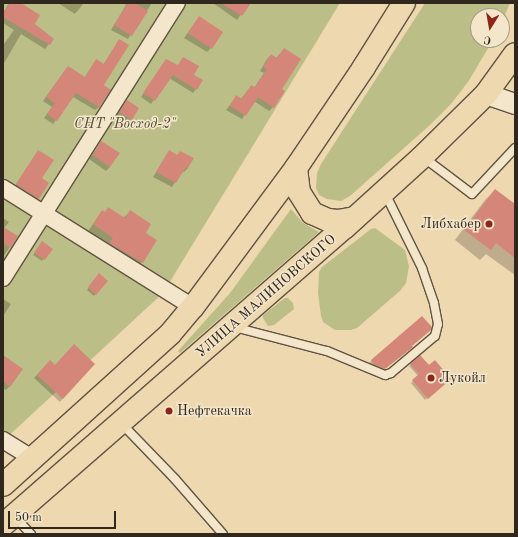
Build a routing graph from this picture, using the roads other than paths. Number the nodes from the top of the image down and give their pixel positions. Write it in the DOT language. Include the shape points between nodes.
graph roads {
  1 [pos="177,3"];
  2 [pos="404,3"];
  3 [pos="515,54"];
  4 [pos="486,94"];
  5 [pos="515,104"];
  6 [pos="515,148"];
  7 [pos="422,157"];
  8 [pos="296,168"];
  9 [pos="3,188"];
  10 [pos="384,191"];
  11 [pos="44,215"];
  12 [pos="355,218"];
  13 [pos="3,278"];
  14 [pos="193,307"];
  15 [pos="232,326"];
  16 [pos="121,423"];
  17 [pos="3,440"];
  18 [pos="34,458"];
  19 [pos="3,485"];
  20 [pos="9,520"];
  21 [pos="31,534"];
  22 [pos="224,534"];
  1 -- 11 [label="street"];
  2 -- 8 [label="highway"];
  3 -- 4 [label="highway, УЛИЦА МАЛИНОВСКОГО"];
  4 -- 5 [label="street"];
  4 -- 7 [label="highway, УЛИЦА МАЛИНОВСКОГО"];
  6 -- 7 [label="lane" via="472,194"];
  7 -- 10 [label="highway, УЛИЦА МАЛИНОВСКОГО"];
  8 -- 12 [label="highway" via="299,192 312,213 328,220"];
  8 -- 14 [label="highway"];
  9 -- 11 [label="street"];
  10 -- 12 [label="highway, УЛИЦА МАЛИНОВСКОГО"];
  10 -- 15 [label="lane" via="422,268 438,324 434,336 391,373 385,375 327,351"];
  11 -- 13 [label="street"];
  11 -- 14 [label="street"];
  12 -- 15 [label="highway, УЛИЦА МАЛИНОВСКОГО"];
  14 -- 18 [label="highway" via="170,334"];
  15 -- 16 [label="highway, УЛИЦА МАЛИНОВСКОГО"];
  16 -- 20 [label="highway, УЛИЦА МАЛИНОВСКОГО"];
  16 -- 22 [label="lane"];
  17 -- 18 [label="street"];
  18 -- 19 [label="highway"];
  20 -- 21 [label="lane"];
}
